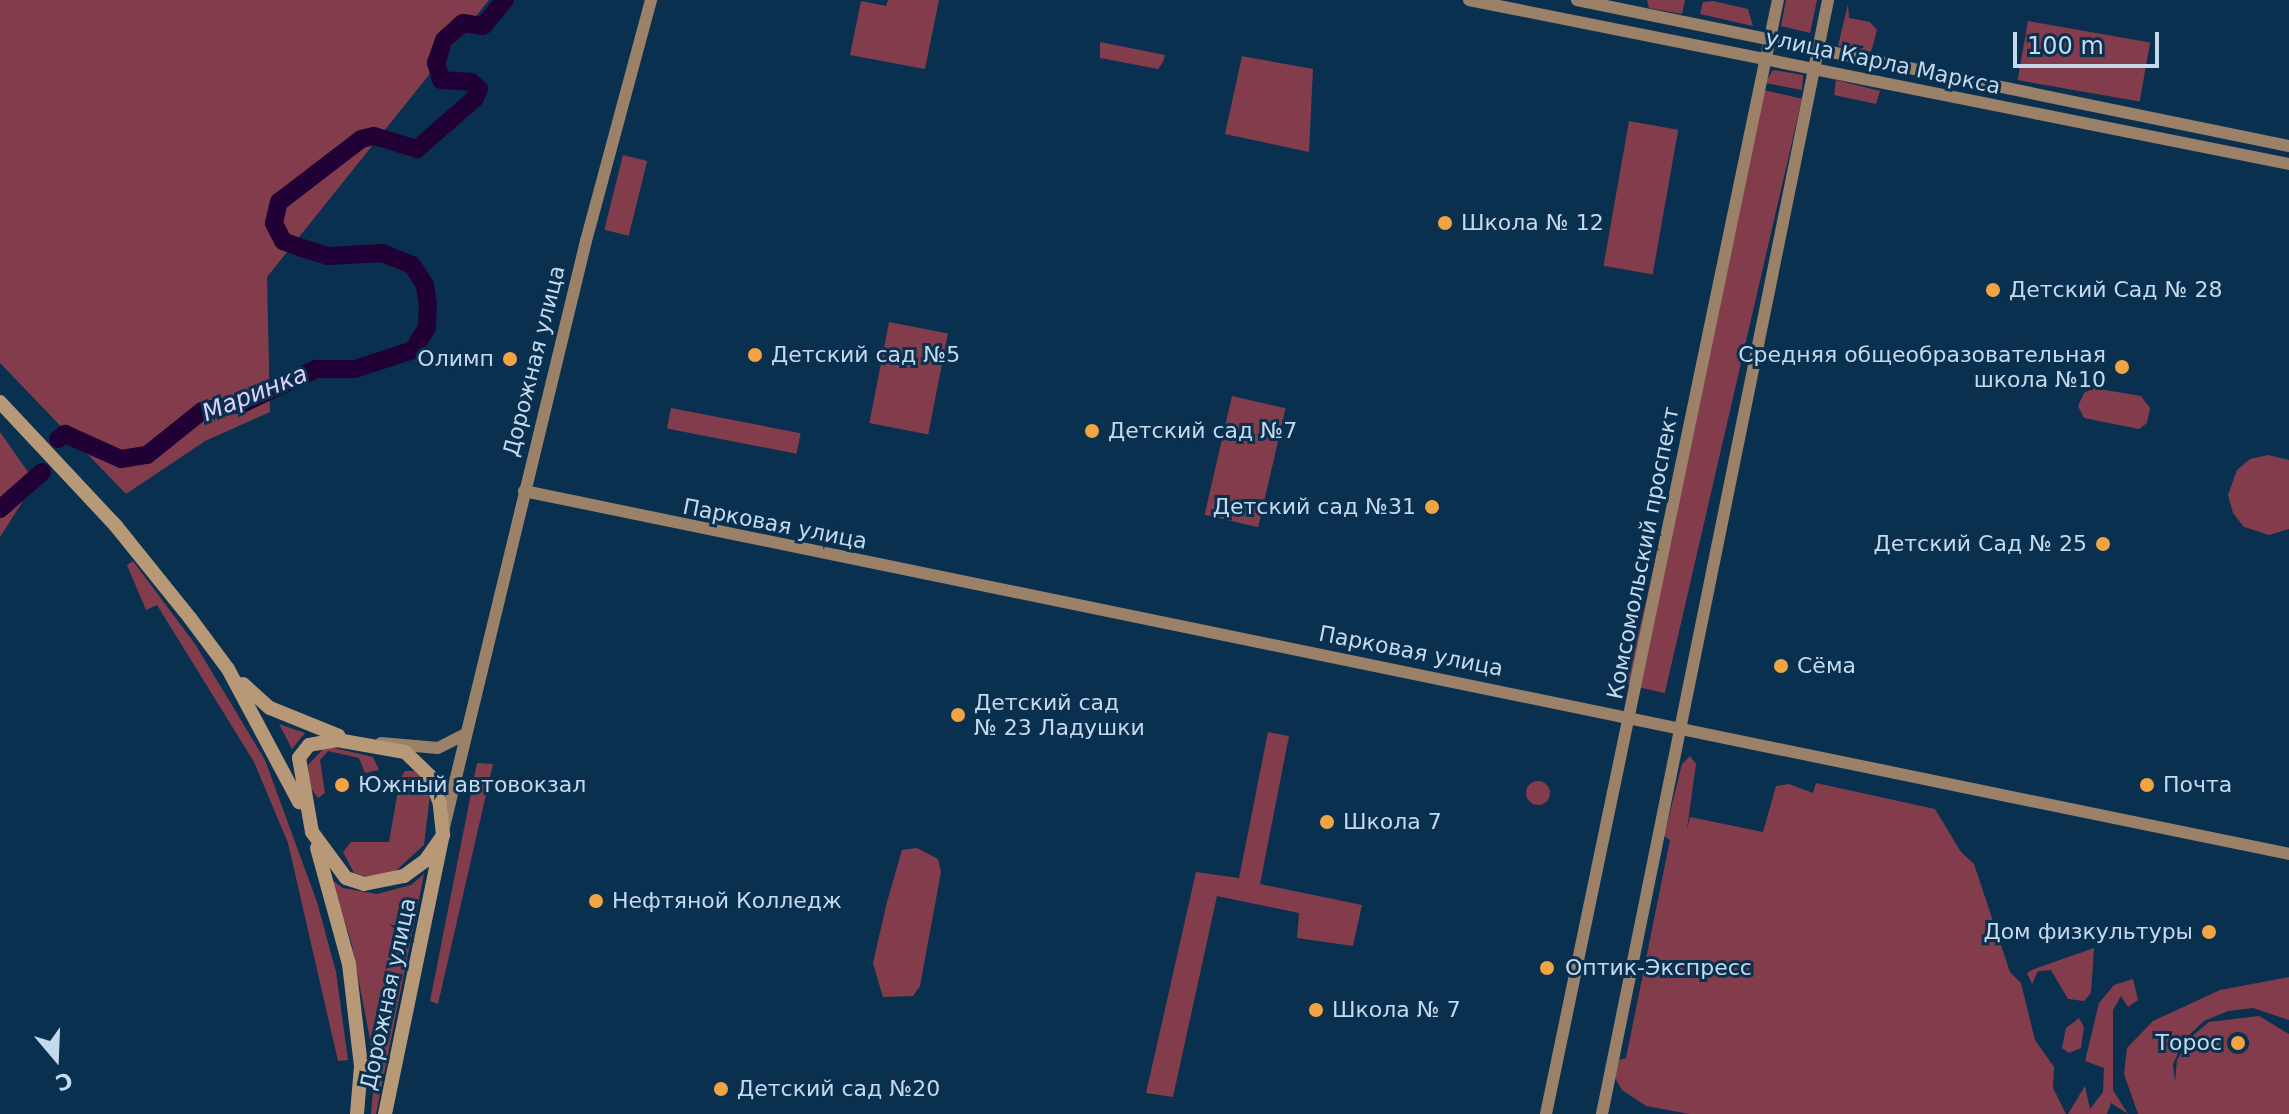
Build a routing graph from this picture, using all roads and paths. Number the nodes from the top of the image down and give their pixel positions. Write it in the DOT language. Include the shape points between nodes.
graph roads {
  1 [pos="651,0"];
  2 [pos="1469,0"];
  3 [pos="1577,0"];
  4 [pos="1778,0"];
  5 [pos="1828,0"];
  6 [pos="1771,40"];
  7 [pos="1819,48"];
  8 [pos="1768,58"];
  9 [pos="1816,66"];
  10 [pos="2289,146"];
  11 [pos="2289,164"];
  12 [pos="0,402"];
  13 [pos="524,491"];
  14 [pos="228,669"];
  15 [pos="1630,717"];
  16 [pos="1683,728"];
  17 [pos="465,734"];
  18 [pos="353,739"];
  19 [pos="372,742"];
  20 [pos="311,828"];
  21 [pos="443,831"];
  22 [pos="2289,854"];
  23 [pos="357,1114"];
  24 [pos="385,1114"];
  25 [pos="1546,1114"];
  26 [pos="1602,1114"];
  1 -- 13 [label="main road, Дорожная улица"];
  2 -- 8 [label="main road, улица Карла Маркса"];
  3 -- 6 [label="main road, улица Карла Маркса"];
  4 -- 6 [label="main road, Комсомольский проспект"];
  5 -- 7 [label="main road"];
  6 -- 7 [label="main road, улица Карла Маркса"];
  6 -- 8 [label="main road, Комсомольский проспект"];
  7 -- 9 [label="main road"];
  7 -- 10 [label="main road, улица Карла Маркса"];
  8 -- 9 [label="main road, улица Карла Маркса"];
  8 -- 15 [label="main road, Комсомольский проспект"];
  9 -- 11 [label="main road, улица Карла Маркса"];
  9 -- 16 [label="main road"];
  12 -- 14 [label="main road" via="116,526"];
  13 -- 15 [label="main road, Парковая улица"];
  13 -- 17 [label="main road, Дорожная улица"];
  14 -- 18 [label="main road" via="270,708"];
  14 -- 20 [label="main road, Дорожная улица"];
  15 -- 16 [label="main road, Парковая улица"];
  15 -- 25 [label="main road, Комсомольский проспект"];
  16 -- 22 [label="main road, Парковая улица"];
  16 -- 26 [label="main road"];
  17 -- 19 [label="main road" via="438,748"];
  17 -- 21 [label="main road, Дорожная улица"];
  18 -- 19 [label="main road"];
  18 -- 20 [label="main road" via="309,745 299,758"];
  19 -- 21 [label="main road" via="405,752 425,768"];
  20 -- 21 [label="main road" via="340,873 364,884 415,870"];
  20 -- 23 [label="main road, Дорожная улица" via="349,964 361,1066"];
  21 -- 24 [label="main road, Дорожная улица"];
}
